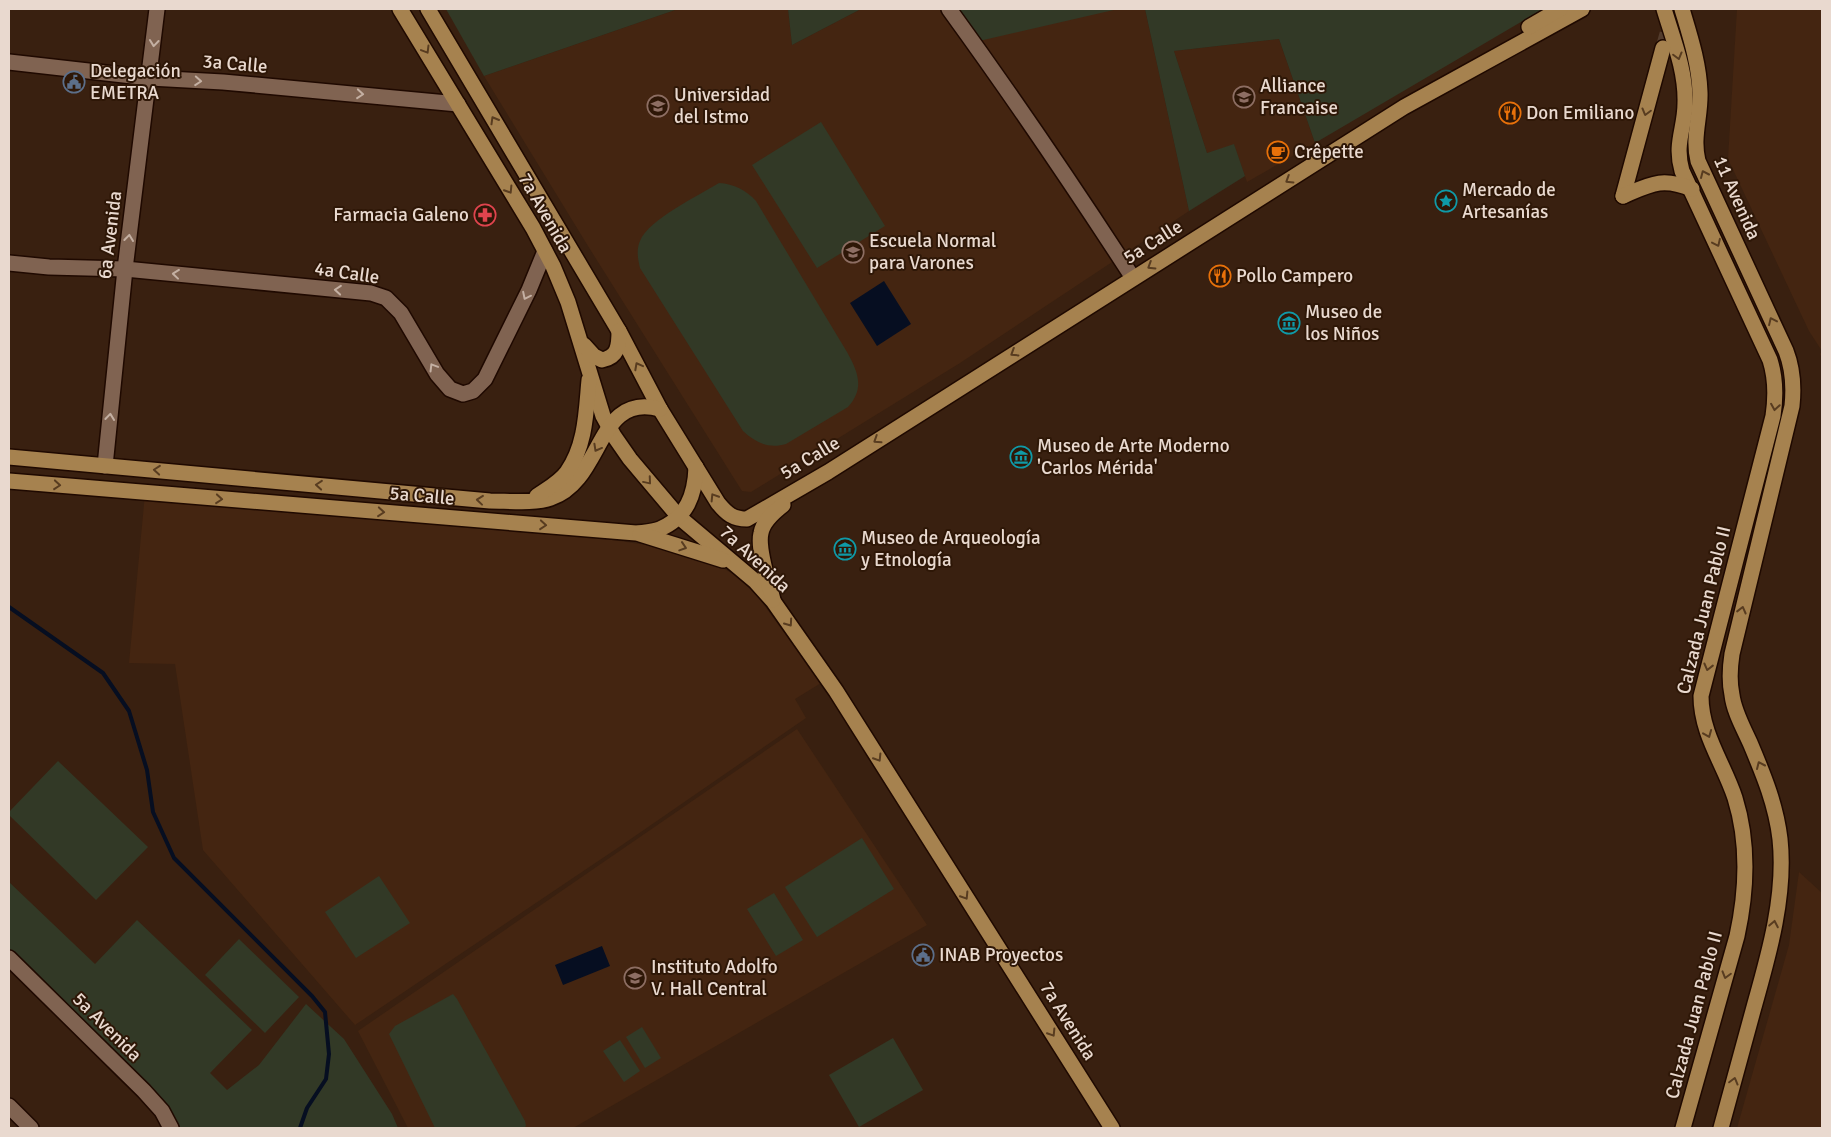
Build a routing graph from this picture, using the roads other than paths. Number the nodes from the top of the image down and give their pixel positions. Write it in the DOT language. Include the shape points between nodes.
graph roads {
  1 [pos="157,9"];
  2 [pos="400,9"];
  3 [pos="428,9"];
  4 [pos="949,9"];
  5 [pos="1560,9"];
  6 [pos="1582,9"];
  7 [pos="1664,9"];
  8 [pos="1682,9"];
  9 [pos="1663,48"];
  10 [pos="9,62"];
  11 [pos="150,78"];
  12 [pos="458,104"];
  13 [pos="1404,107"];
  14 [pos="1692,189"];
  15 [pos="545,251"];
  16 [pos="9,263"];
  17 [pos="126,270"];
  18 [pos="1133,278"];
  19 [pos="619,331"];
  20 [pos="580,339"];
  21 [pos="1770,360"];
  22 [pos="1792,366"];
  23 [pos="590,370"];
  24 [pos="660,409"];
  25 [pos="609,428"];
  26 [pos="9,458"];
  27 [pos="105,466"];
  28 [pos="696,467"];
  29 [pos="828,472"];
  30 [pos="9,481"];
  31 [pos="529,501"];
  32 [pos="679,517"];
  33 [pos="636,533"];
  34 [pos="734,565"];
  35 [pos="774,601"];
  36 [pos="9,958"];
  37 [pos="9,1106"];
  38 [pos="31,1128"];
  39 [pos="171,1128"];
  40 [pos="1112,1128"];
  41 [pos="1683,1128"];
  42 [pos="1721,1128"];
  1 -- 11 [label="street, 6a Avenida, one-way"];
  2 -- 12 [label="main road, 7a Avenida, one-way"];
  19 -- 3 [label="main road, 7a Avenida, one-way"];
  4 -- 18 [label="street"];
  5 -- 13 [label="main road" via="1440,78"];
  6 -- 13 [label="main road, 5a Calle"];
  7 -- 14 [label="main road, 11 Avenida, one-way" via="1684,82 1685,103 1678,157"];
  22 -- 8 [label="main road, 11 Avenida, one-way" via="1698,161 1695,148 1700,114 1698,73"];
  9 -- 14 [label="main road, one-way" via="1623,196 1659,182 1676,183"];
  10 -- 11 [label="street, 3a Calle"];
  11 -- 12 [label="street, 3a Calle, one-way"];
  17 -- 11 [label="street, 6a Avenida, one-way"];
  12 -- 15 [label="main road, 7a Avenida, one-way"];
  13 -- 18 [label="main road, 5a Calle, one-way"];
  14 -- 21 [label="main road, 11 Avenida, one-way"];
  15 -- 17 [label="street, 4a Calle, one-way" via="485,379 473,391 463,394 450,389 437,374 401,313 386,298 371,293"];
  15 -- 20 [label="main road, 7a Avenida" via="568,302"];
  16 -- 17 [label="street, 4a Calle"];
  27 -- 17 [label="street, 6a Avenida, one-way"];
  18 -- 29 [label="main road, 5a Calle, one-way"];
  19 -- 20 [label="main road" via="619,345 609,359 594,356"];
  24 -- 19 [label="main road, 7a Avenida, one-way"];
  20 -- 23 [label="main road, 7a Avenida"];
  21 -- 41 [label="main road, Calzada Juan Pablo II, one-way" via="1775,375 1773,416 1701,696 1705,727 1735,798 1741,828 1746,874 1743,908"];
  42 -- 22 [label="main road, Calzada Juan Pablo II, one-way" via="1778,907 1780,840 1775,808 1768,783 1737,714 1730,667 1792,406"];
  23 -- 25 [label="main road, 7a Avenida"];
  23 -- 31 [label="main road" via="578,454 567,473"];
  24 -- 25 [label="main road, 5a Calle" via="632,407 620,414"];
  24 -- 28 [label="main road, 7a Avenida"];
  25 -- 31 [label="main road, 5a Calle, one-way" via="586,469 572,486 551,498"];
  25 -- 32 [label="main road, 7a Avenida, one-way" via="630,459"];
  26 -- 27 [label="main road, 5a Calle"];
  31 -- 27 [label="main road, 5a Calle, one-way" via="490,501"];
  29 -- 28 [label="main road, 5a Calle, one-way" via="747,518 737,519 718,503"];
  28 -- 32 [label="main road, 5a Calle" via="690,502"];
  29 -- 35 [label="main road" via="775,510 763,526 760,535 763,560"];
  30 -- 33 [label="main road, 5a Calle, one-way"];
  32 -- 33 [label="main road, 5a Calle" via="659,529"];
  32 -- 34 [label="main road, 7a Avenida"];
  33 -- 34 [label="main road, one-way"];
  34 -- 35 [label="main road, 7a Avenida"];
  35 -- 40 [label="main road, 7a Avenida, one-way" via="840,698"];
  36 -- 39 [label="street, 5a Avenida" via="144,1092 162,1111"];
  37 -- 38 [label="street"];
}
